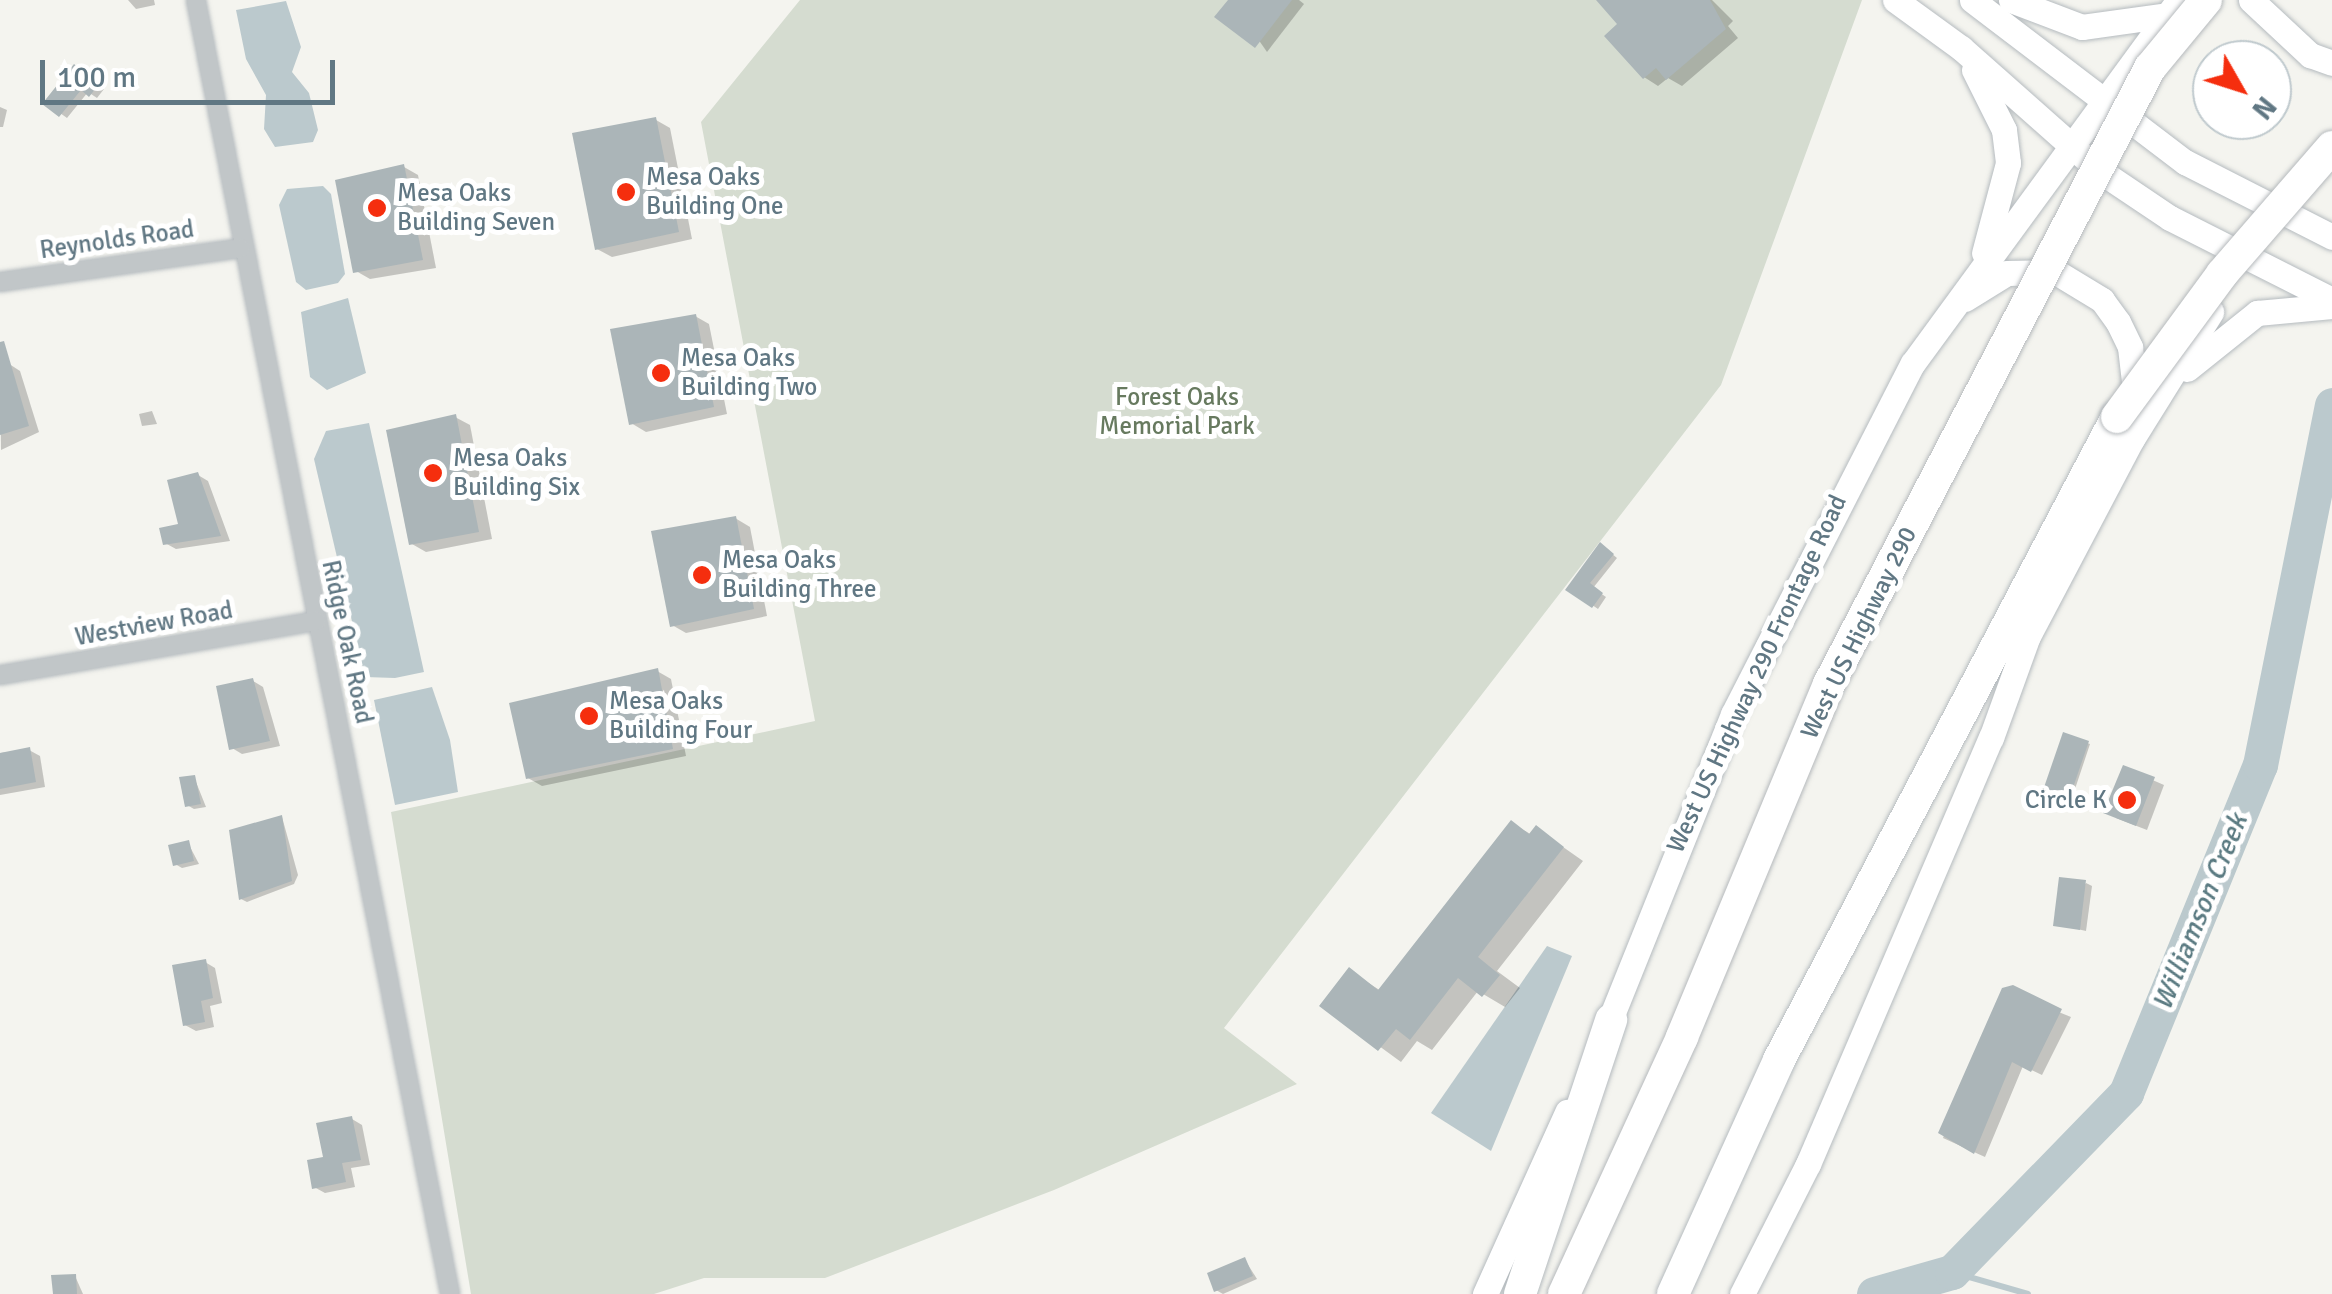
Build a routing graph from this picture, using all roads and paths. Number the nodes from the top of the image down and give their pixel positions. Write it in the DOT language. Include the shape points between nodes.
graph roads {
  1 [pos="196,0"];
  2 [pos="1894,0"];
  3 [pos="1972,0"];
  4 [pos="2010,0"];
  5 [pos="2206,0"];
  6 [pos="2251,0"];
  7 [pos="2173,8"];
  8 [pos="1961,48"];
  9 [pos="2332,63"];
  10 [pos="2104,104"];
  11 [pos="2332,147"];
  12 [pos="2073,150"];
  13 [pos="2332,156"];
  14 [pos="2282,214"];
  15 [pos="2330,236"];
  16 [pos="242,248"];
  17 [pos="2248,259"];
  18 [pos="1974,276"];
  19 [pos="0,282"];
  20 [pos="2332,303"];
  21 [pos="1954,306"];
  22 [pos="2158,397"];
  23 [pos="2132,439"];
  24 [pos="316,622"];
  25 [pos="0,675"];
  26 [pos="1610,1020"];
  27 [pos="450,1294"];
  28 [pos="1485,1294"];
  29 [pos="1520,1294"];
  30 [pos="1564,1294"];
  31 [pos="1673,1294"];
  32 [pos="1742,1294"];
  1 -- 16 [label="street, Ridge Oak Road"];
  2 -- 8 [label="main road"];
  3 -- 10 [label="main road"];
  4 -- 7 [label="main road" via="2082,28"];
  5 -- 30 [label="highway, West US Highway 290, bridge" via="2150,68 1829,684 1682,1037"];
  6 -- 9 [label="main road" via="2310,55"];
  7 -- 10 [label="main road, West US Highway 290 Frontage Road"];
  8 -- 12 [label="main road"];
  8 -- 18 [label="main road" via="2004,130 2008,162 2000,212"];
  10 -- 12 [label="main road, West US Highway 290 Frontage Road"];
  10 -- 14 [label="main road" via="2184,162"];
  11 -- 31 [label="highway, bridge" via="2222,274 2117,417 1779,1060"];
  12 -- 17 [label="main road" via="2170,218"];
  12 -- 18 [label="main road, West US Highway 290 Frontage Road"];
  13 -- 14 [label="main road"];
  14 -- 15 [label="main road"];
  14 -- 17 [label="main road"];
  16 -- 19 [label="street, Reynolds Road"];
  16 -- 24 [label="street, Ridge Oak Road"];
  17 -- 20 [label="main road"];
  17 -- 22 [label="main road"];
  18 -- 21 [label="main road, West US Highway 290 Frontage Road"];
  20 -- 22 [label="main road" via="2237,324"];
  21 -- 23 [label="main road" via="2006,274 2056,272 2102,300 2130,347 2137,383"];
  21 -- 26 [label="main road, West US Highway 290 Frontage Road" via="1913,362 1779,616 1672,852"];
  22 -- 23 [label="main road"];
  23 -- 32 [label="main road" via="2028,636 1968,788"];
  24 -- 25 [label="street, Westview Road"];
  24 -- 27 [label="street, Ridge Oak Road"];
  26 -- 28 [label="main road, West US Highway 290 Frontage Road"];
  26 -- 29 [label="highway"];
}
